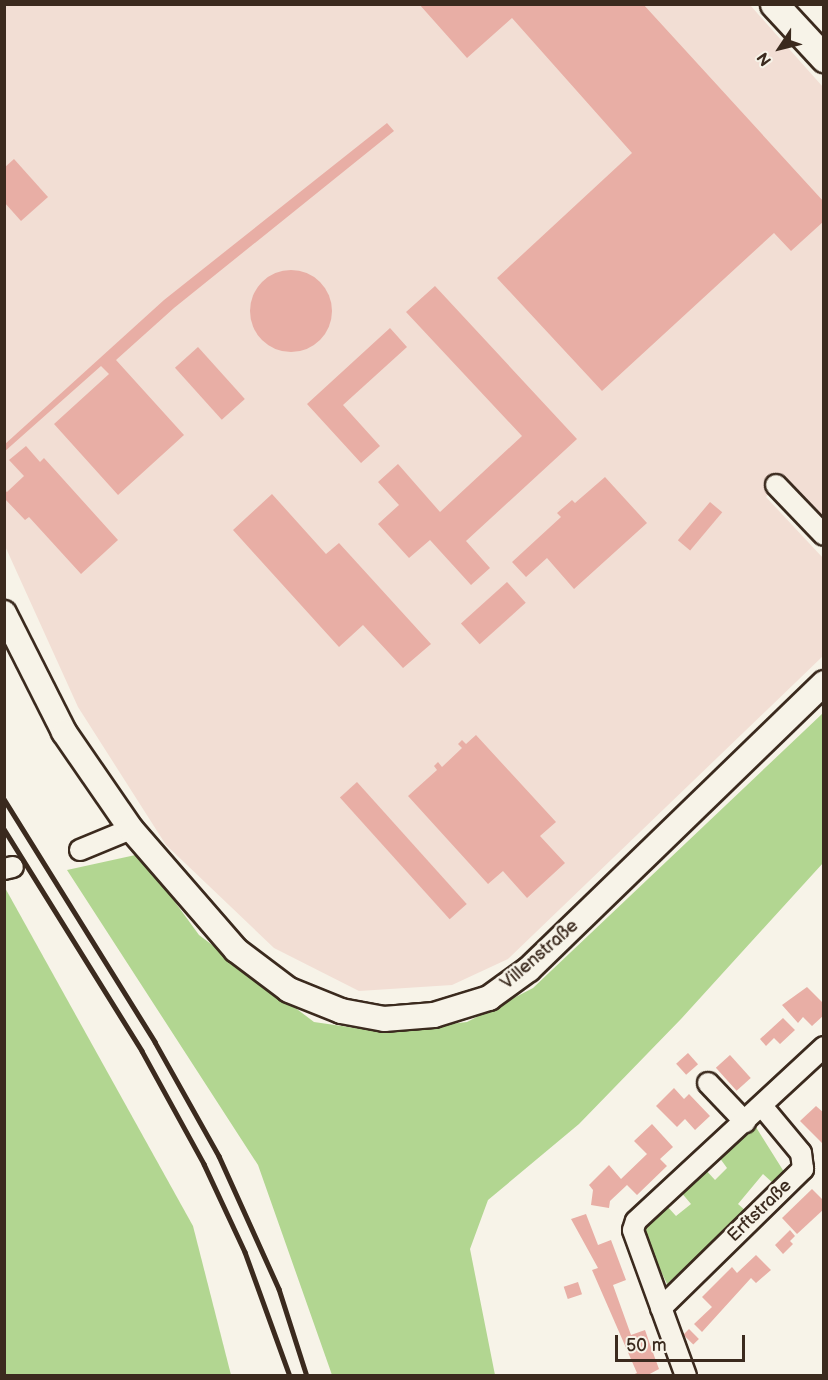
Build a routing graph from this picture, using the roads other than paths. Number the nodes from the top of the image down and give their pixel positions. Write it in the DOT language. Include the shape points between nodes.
graph roads {
  1 [pos="774,4"];
  2 [pos="824,58"];
  3 [pos="776,485"];
  4 [pos="824,535"];
  5 [pos="4,613"];
  6 [pos="824,683"];
  7 [pos="131,829"];
  8 [pos="80,850"];
  9 [pos="824,1047"];
  10 [pos="708,1083"];
  11 [pos="762,1106"];
  12 [pos="745,1122"];
  13 [pos="661,1308"];
  14 [pos="686,1376"];
  1 -- 2 [label="main road"];
  3 -- 4 [label="street"];
  5 -- 7 [label="street, Villenstraße" via="64,732"];
  6 -- 7 [label="street, Villenstraße" via="529,969 489,998 434,1015 384,1019 340,1011 288,990 236,950"];
  7 -- 8 [label="street"];
  9 -- 11 [label="street"];
  10 -- 12 [label="street"];
  11 -- 12 [label="street"];
  11 -- 13 [label="street, Erftstraße" via="801,1153 803,1169"];
  12 -- 13 [label="street" via="636,1221 633,1230"];
  13 -- 14 [label="street"];
}
